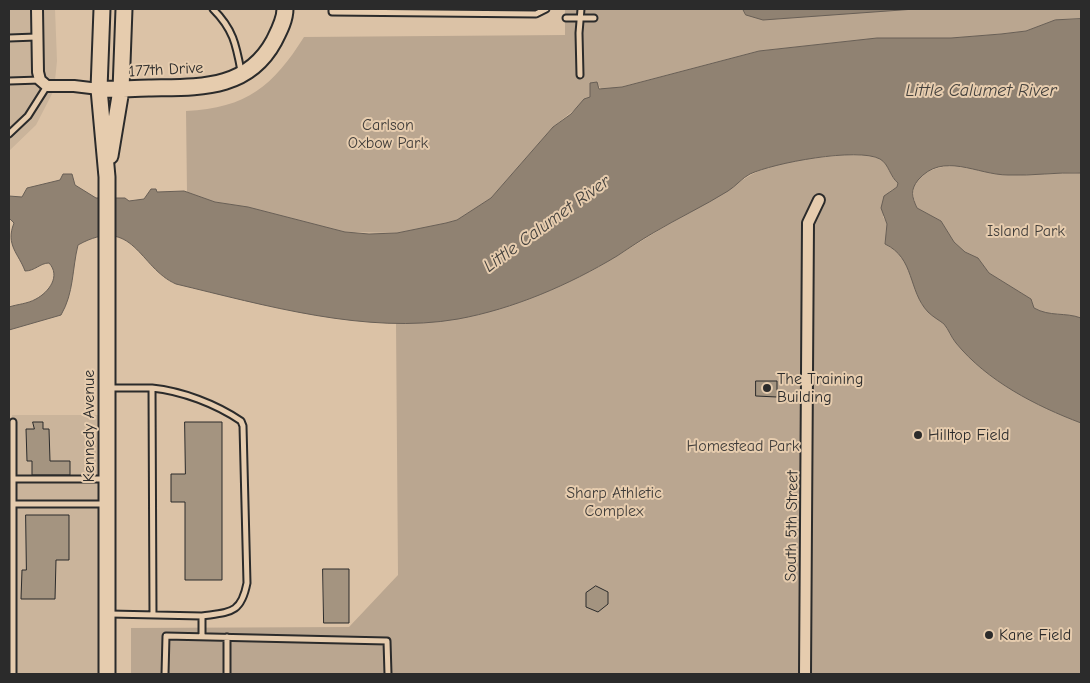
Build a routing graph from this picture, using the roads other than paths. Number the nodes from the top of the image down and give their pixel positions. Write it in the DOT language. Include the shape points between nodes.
graph roads {
  1 [pos="37,9"];
  2 [pos="102,9"];
  3 [pos="124,9"];
  4 [pos="213,9"];
  5 [pos="285,9"];
  6 [pos="332,9"];
  7 [pos="546,9"];
  8 [pos="581,9"];
  9 [pos="566,18"];
  10 [pos="581,18"];
  11 [pos="594,18"];
  12 [pos="36,37"];
  13 [pos="9,38"];
  14 [pos="241,74"];
  15 [pos="580,75"];
  16 [pos="9,81"];
  17 [pos="44,83"];
  18 [pos="99,89"];
  19 [pos="121,90"];
  20 [pos="9,134"];
  21 [pos="107,177"];
  22 [pos="819,200"];
  23 [pos="107,388"];
  24 [pos="152,388"];
  25 [pos="13,422"];
  26 [pos="13,479"];
  27 [pos="107,479"];
  28 [pos="13,504"];
  29 [pos="107,504"];
  30 [pos="107,614"];
  31 [pos="153,615"];
  32 [pos="202,616"];
  33 [pos="202,636"];
  34 [pos="227,637"];
  35 [pos="13,674"];
  36 [pos="107,674"];
  37 [pos="165,674"];
  38 [pos="227,674"];
  39 [pos="388,674"];
  40 [pos="805,674"];
  1 -- 12 [label="street"];
  2 -- 18 [label="street, Kennedy Avenue"];
  3 -- 19 [label="street, Kennedy Avenue"];
  4 -- 14 [label="lane" via="228,24"];
  5 -- 14 [label="street, 177th Drive" via="280,31 272,46"];
  6 -- 7 [label="lane" via="332,12 536,14"];
  8 -- 10 [label="lane"];
  9 -- 10 [label="lane"];
  10 -- 11 [label="lane"];
  10 -- 15 [label="lane"];
  12 -- 13 [label="lane"];
  12 -- 17 [label="street" via="38,72"];
  14 -- 19 [label="street, 177th Drive" via="206,87"];
  16 -- 17 [label="lane"];
  17 -- 18 [label="street"];
  17 -- 20 [label="lane" via="28,116"];
  18 -- 19 [label="street, 177th Drive"];
  18 -- 21 [label="street, Kennedy Avenue"];
  19 -- 21 [label="street, Kennedy Avenue"];
  21 -- 23 [label="street, Kennedy Avenue"];
  22 -- 40 [label="street, South 5th Street" via="808,223"];
  23 -- 24 [label="lane"];
  23 -- 27 [label="street, Kennedy Avenue"];
  24 -- 31 [label="lane"];
  24 -- 32 [label="lane" via="168,390 223,410 241,420 243,426 247,583 243,600 237,608"];
  25 -- 26 [label="lane"];
  26 -- 27 [label="lane"];
  26 -- 28 [label="lane"];
  27 -- 29 [label="street, Kennedy Avenue"];
  28 -- 29 [label="lane"];
  28 -- 35 [label="lane"];
  29 -- 30 [label="street, Kennedy Avenue"];
  30 -- 31 [label="lane"];
  30 -- 36 [label="street, Kennedy Avenue"];
  31 -- 32 [label="lane"];
  32 -- 33 [label="lane"];
  33 -- 34 [label="lane"];
  33 -- 37 [label="lane" via="166,636"];
  34 -- 38 [label="lane"];
  34 -- 39 [label="lane" via="388,641"];
}
